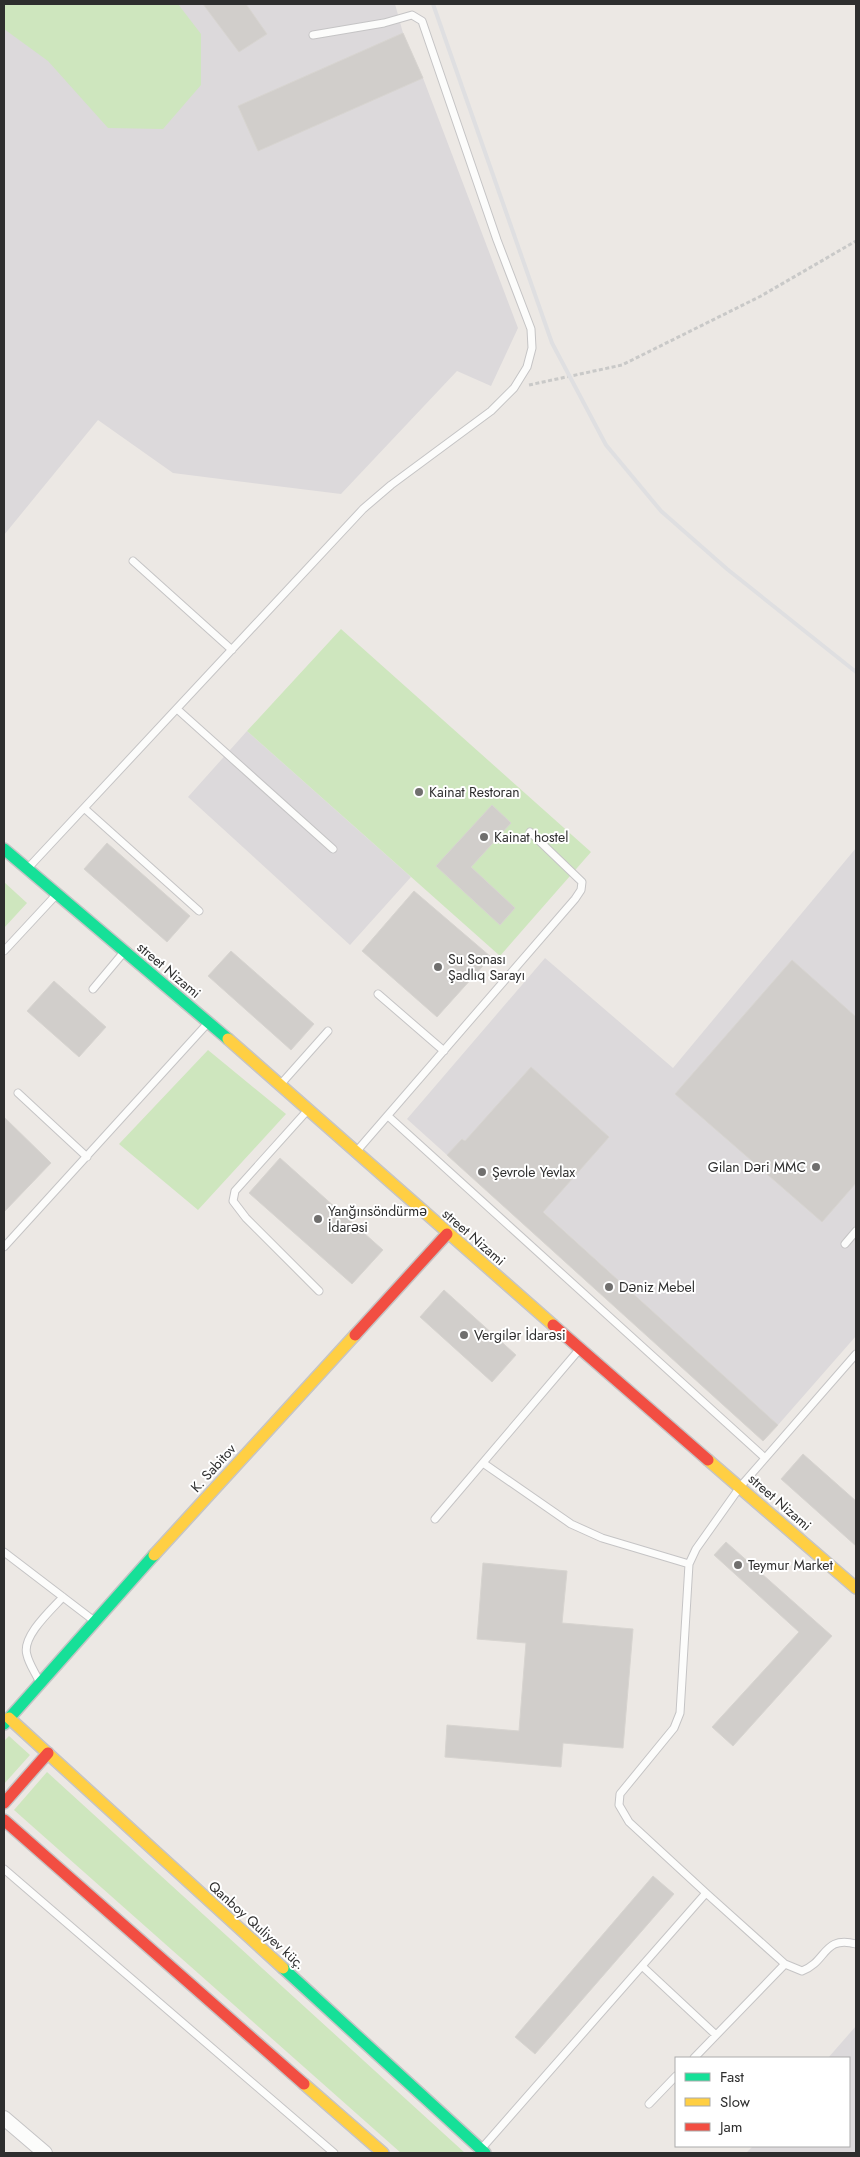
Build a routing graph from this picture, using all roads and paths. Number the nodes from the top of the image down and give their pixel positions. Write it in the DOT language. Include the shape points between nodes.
graph roads {
  1 [pos="313,35"];
  2 [pos="856,241"];
  3 [pos="514,388"];
  4 [pos="133,561"];
  5 [pos="232,650"];
  6 [pos="177,709"];
  7 [pos="84,808"];
  8 [pos="530,832"];
  9 [pos="4,849"];
  10 [pos="333,850"];
  11 [pos="27,869"];
  12 [pos="56,894"];
  13 [pos="199,911"];
  14 [pos="4,952"];
  15 [pos="124,952"];
  16 [pos="93,989"];
  17 [pos="378,994"];
  18 [pos="209,1022"];
  19 [pos="328,1032"];
  20 [pos="444,1051"];
  21 [pos="280,1085"];
  22 [pos="18,1093"];
  23 [pos="308,1110"];
  24 [pos="388,1116"];
  25 [pos="356,1153"];
  26 [pos="87,1157"];
  27 [pos="856,1231"];
  28 [pos="447,1234"];
  29 [pos="845,1244"];
  30 [pos="4,1247"];
  31 [pos="319,1291"];
  32 [pos="580,1348"];
  33 [pos="856,1354"];
  34 [pos="765,1458"];
  35 [pos="483,1463"];
  36 [pos="740,1487"];
  37 [pos="435,1519"];
  38 [pos="4,1552"];
  39 [pos="689,1564"];
  40 [pos="856,1588"];
  41 [pos="63,1597"];
  42 [pos="94,1620"];
  43 [pos="40,1683"];
  44 [pos="6,1721"];
  45 [pos="48,1754"];
  46 [pos="4,1804"];
  47 [pos="4,1820"];
  48 [pos="4,1869"];
  49 [pos="706,1893"];
  50 [pos="856,1944"];
  51 [pos="785,1964"];
  52 [pos="642,1966"];
  53 [pos="716,2035"];
  54 [pos="695,2057"];
  55 [pos="675,2077"];
  56 [pos="649,2104"];
  57 [pos="4,2118"];
  58 [pos="374,2150"];
  59 [pos="483,2151"];
  60 [pos="45,2153"];
  61 [pos="334,2153"];
  1 -- 3 [label="lane" via="384,23 412,14 422,21 531,330 532,348 527,367"];
  2 -- 3 [label="path" via="761,296 622,365"];
  3 -- 5 [label="lane" via="491,411 363,509"];
  4 -- 5 [label="lane"];
  5 -- 6 [label="lane"];
  6 -- 7 [label="lane"];
  6 -- 10 [label="lane"];
  7 -- 11 [label="lane"];
  7 -- 13 [label="lane"];
  8 -- 20 [label="lane" via="582,882 581,890"];
  9 -- 11 [label="street, street Nizami"];
  11 -- 12 [label="street, street Nizami"];
  12 -- 14 [label="lane"];
  12 -- 15 [label="street, street Nizami"];
  15 -- 16 [label="lane"];
  15 -- 18 [label="street, street Nizami"];
  17 -- 20 [label="lane"];
  18 -- 21 [label="street, street Nizami"];
  18 -- 26 [label="lane"];
  19 -- 21 [label="lane"];
  20 -- 24 [label="lane"];
  21 -- 23 [label="street, street Nizami"];
  22 -- 26 [label="lane"];
  23 -- 25 [label="street, street Nizami"];
  23 -- 31 [label="lane" via="236,1192 233,1201"];
  24 -- 25 [label="lane"];
  24 -- 34 [label="lane"];
  25 -- 28 [label="street, street Nizami"];
  26 -- 30 [label="lane"];
  27 -- 29 [label="lane"];
  28 -- 32 [label="street, street Nizami"];
  28 -- 42 [label="street, K. Sabitov"];
  32 -- 35 [label="lane"];
  32 -- 36 [label="street, street Nizami"];
  33 -- 34 [label="lane"];
  34 -- 36 [label="lane"];
  35 -- 37 [label="lane"];
  35 -- 39 [label="lane" via="571,1524 602,1538"];
  36 -- 39 [label="lane"];
  36 -- 40 [label="street, street Nizami"];
  38 -- 41 [label="lane"];
  39 -- 49 [label="lane" via="680,1713 674,1728 620,1794 619,1805 630,1822"];
  41 -- 42 [label="lane"];
  41 -- 43 [label="lane" via="26,1644 26,1654"];
  42 -- 43 [label="street, K. Sabitov"];
  43 -- 44 [label="street, K. Sabitov"];
  44 -- 45 [label="street, Qanboy Quliyev küç."];
  45 -- 46 [label="street"];
  45 -- 59 [label="street, Qanboy Quliyev küç."];
  47 -- 58 [label="street"];
  48 -- 61 [label="lane"];
  49 -- 51 [label="lane"];
  49 -- 52 [label="lane"];
  50 -- 51 [label="lane" via="844,1941 832,1945 811,1968 802,1971"];
  51 -- 53 [label="lane"];
  52 -- 53 [label="lane"];
  52 -- 59 [label="lane"];
  53 -- 54 [label="lane"];
  55 -- 56 [label="lane"];
  57 -- 60 [label="street"];
}
